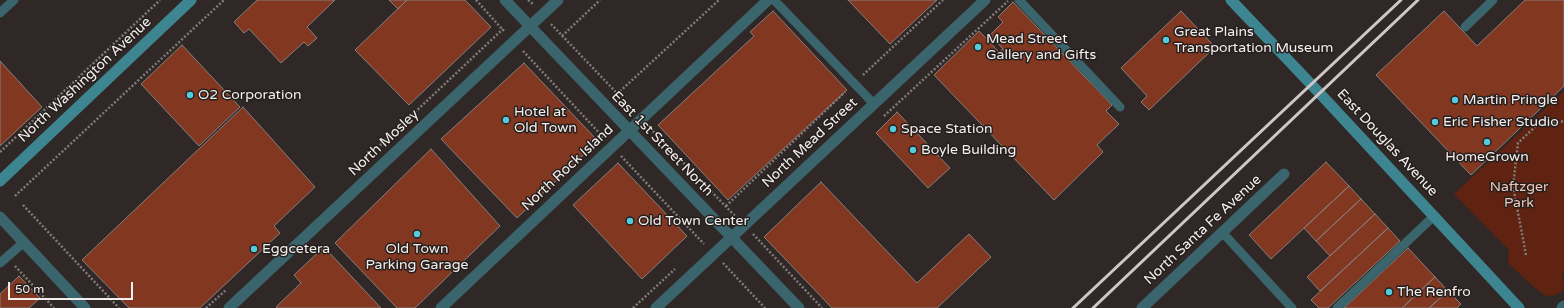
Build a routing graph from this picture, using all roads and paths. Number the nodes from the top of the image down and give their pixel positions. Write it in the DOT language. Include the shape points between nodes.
graph roads {
  1 [pos="14,0"];
  2 [pos="160,0"];
  3 [pos="191,0"];
  4 [pos="224,0"];
  5 [pos="505,0"];
  6 [pos="558,0"];
  7 [pos="600,0"];
  8 [pos="718,0"];
  9 [pos="768,0"];
  10 [pos="774,0"];
  11 [pos="943,0"];
  12 [pos="985,0"];
  13 [pos="1009,0"];
  14 [pos="1019,0"];
  15 [pos="1231,0"];
  16 [pos="1493,0"];
  17 [pos="530,1"];
  18 [pos="0,13"];
  19 [pos="542,15"];
  20 [pos="530,27"];
  21 [pos="1465,27"];
  22 [pos="503,29"];
  23 [pos="562,36"];
  24 [pos="854,84"];
  25 [pos="617,94"];
  26 [pos="874,104"];
  27 [pos="1120,108"];
  28 [pos="642,119"];
  29 [pos="881,119"];
  30 [pos="1564,121"];
  31 [pos="629,132"];
  32 [pos="377,148"];
  33 [pos="0,152"];
  34 [pos="1284,174"];
  35 [pos="0,181"];
  36 [pos="15,196"];
  37 [pos="23,205"];
  38 [pos="726,206"];
  39 [pos="1434,216"];
  40 [pos="0,217"];
  41 [pos="744,225"];
  42 [pos="760,231"];
  43 [pos="1222,232"];
  44 [pos="754,236"];
  45 [pos="732,237"];
  46 [pos="23,243"];
  47 [pos="703,243"];
  48 [pos="698,248"];
  49 [pos="1526,255"];
  50 [pos="3,260"];
  51 [pos="676,268"];
  52 [pos="229,287"];
  53 [pos="54,308"];
  54 [pos="85,308"];
  55 [pos="119,308"];
  56 [pos="206,308"];
  57 [pos="230,308"];
  58 [pos="441,308"];
  59 [pos="633,308"];
  60 [pos="656,308"];
  61 [pos="798,308"];
  62 [pos="822,308"];
  63 [pos="1142,308"];
  64 [pos="1292,308"];
  65 [pos="1338,308"];
  66 [pos="1519,308"];
  1 -- 18 [label="lane"];
  2 -- 33 [label="path"];
  3 -- 35 [label="main road, North Washington Avenue"];
  4 -- 36 [label="path"];
  5 -- 20 [label="street, East 1st Street North"];
  6 -- 19 [label="street, North Mosley"];
  7 -- 23 [label="path"];
  8 -- 25 [label="path"];
  9 -- 28 [label="street, North Rock Island"];
  10 -- 24 [label="lane"];
  11 -- 24 [label="path"];
  12 -- 26 [label="street, North Mead Street"];
  13 -- 29 [label="path"];
  14 -- 27 [label="lane"];
  15 -- 39 [label="main road, East Douglas Avenue"];
  16 -- 21 [label="lane"];
  17 -- 19 [label="path"];
  19 -- 20 [label="street, North Mosley"];
  19 -- 23 [label="path"];
  20 -- 31 [label="street, East 1st Street North"];
  20 -- 57 [label="street, North Mosley"];
  22 -- 32 [label="path"];
  23 -- 25 [label="path"];
  24 -- 26 [label="lane"];
  24 -- 38 [label="path"];
  25 -- 28 [label="path"];
  26 -- 41 [label="street, North Mead Street"];
  28 -- 31 [label="street, North Rock Island"];
  28 -- 38 [label="path"];
  30 -- 49 [label="path" via="1537,125 1518,143 1513,186"];
  31 -- 45 [label="street, East 1st Street North"];
  31 -- 58 [label="street, North Rock Island"];
  34 -- 43 [label="street, North Santa Fe Avenue"];
  37 -- 55 [label="path"];
  38 -- 41 [label="path"];
  39 -- 65 [label="lane"];
  39 -- 66 [label="main road, East Douglas Avenue"];
  40 -- 46 [label="street"];
  41 -- 44 [label="path"];
  41 -- 45 [label="street, North Mead Street"];
  42 -- 44 [label="path"];
  43 -- 63 [label="street, North Santa Fe Avenue"];
  43 -- 64 [label="lane"];
  44 -- 62 [label="path"];
  45 -- 60 [label="street, North Mead Street"];
  45 -- 61 [label="street, East 1st Street North"];
  46 -- 50 [label="lane"];
  46 -- 54 [label="street"];
  47 -- 48 [label="path"];
  50 -- 53 [label="path"];
  51 -- 59 [label="path"];
  52 -- 56 [label="path"];
}
